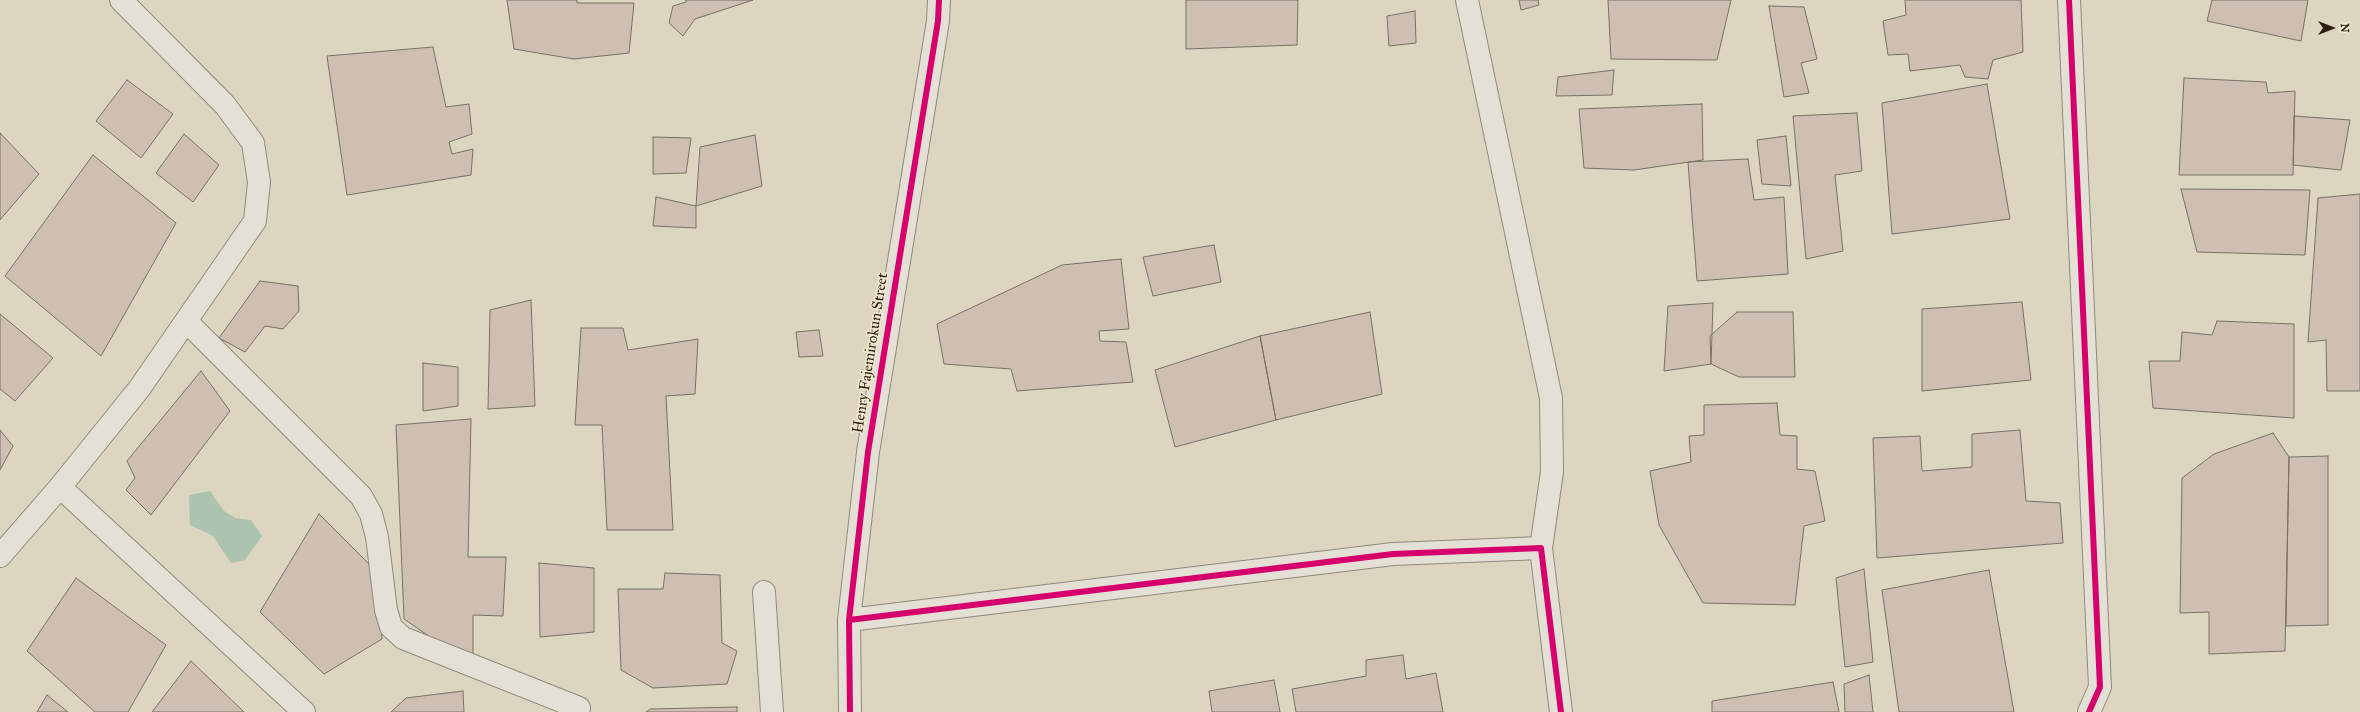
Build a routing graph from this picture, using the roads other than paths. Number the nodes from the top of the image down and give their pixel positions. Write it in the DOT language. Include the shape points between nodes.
graph roads {
  1 [pos="121,0"];
  2 [pos="939,0"];
  3 [pos="1467,0"];
  4 [pos="2069,0"];
  5 [pos="187,322"];
  6 [pos="60,487"];
  7 [pos="1541,548"];
  8 [pos="0,556"];
  9 [pos="764,592"];
  10 [pos="849,620"];
  11 [pos="579,708"];
  12 [pos="304,712"];
  13 [pos="772,712"];
  14 [pos="850,712"];
  15 [pos="1562,712"];
  16 [pos="2089,712"];
  1 -- 5 [label="street" via="225,105 253,143 259,182 255,221"];
  2 -- 10 [label="street, Henry Fajemirokun Street" via="938,21 868,452"];
  3 -- 7 [label="street" via="1551,398 1552,472"];
  4 -- 16 [label="street" via="2100,687"];
  5 -- 6 [label="street" via="139,389"];
  5 -- 11 [label="street" via="360,496 371,514 377,537 386,610 391,627 403,638"];
  6 -- 8 [label="street"];
  6 -- 12 [label="street"];
  7 -- 10 [label="street" via="1393,554"];
  7 -- 15 [label="street"];
  9 -- 13 [label="street"];
  10 -- 14 [label="street, Henry Fajemirokun Street"];
}
